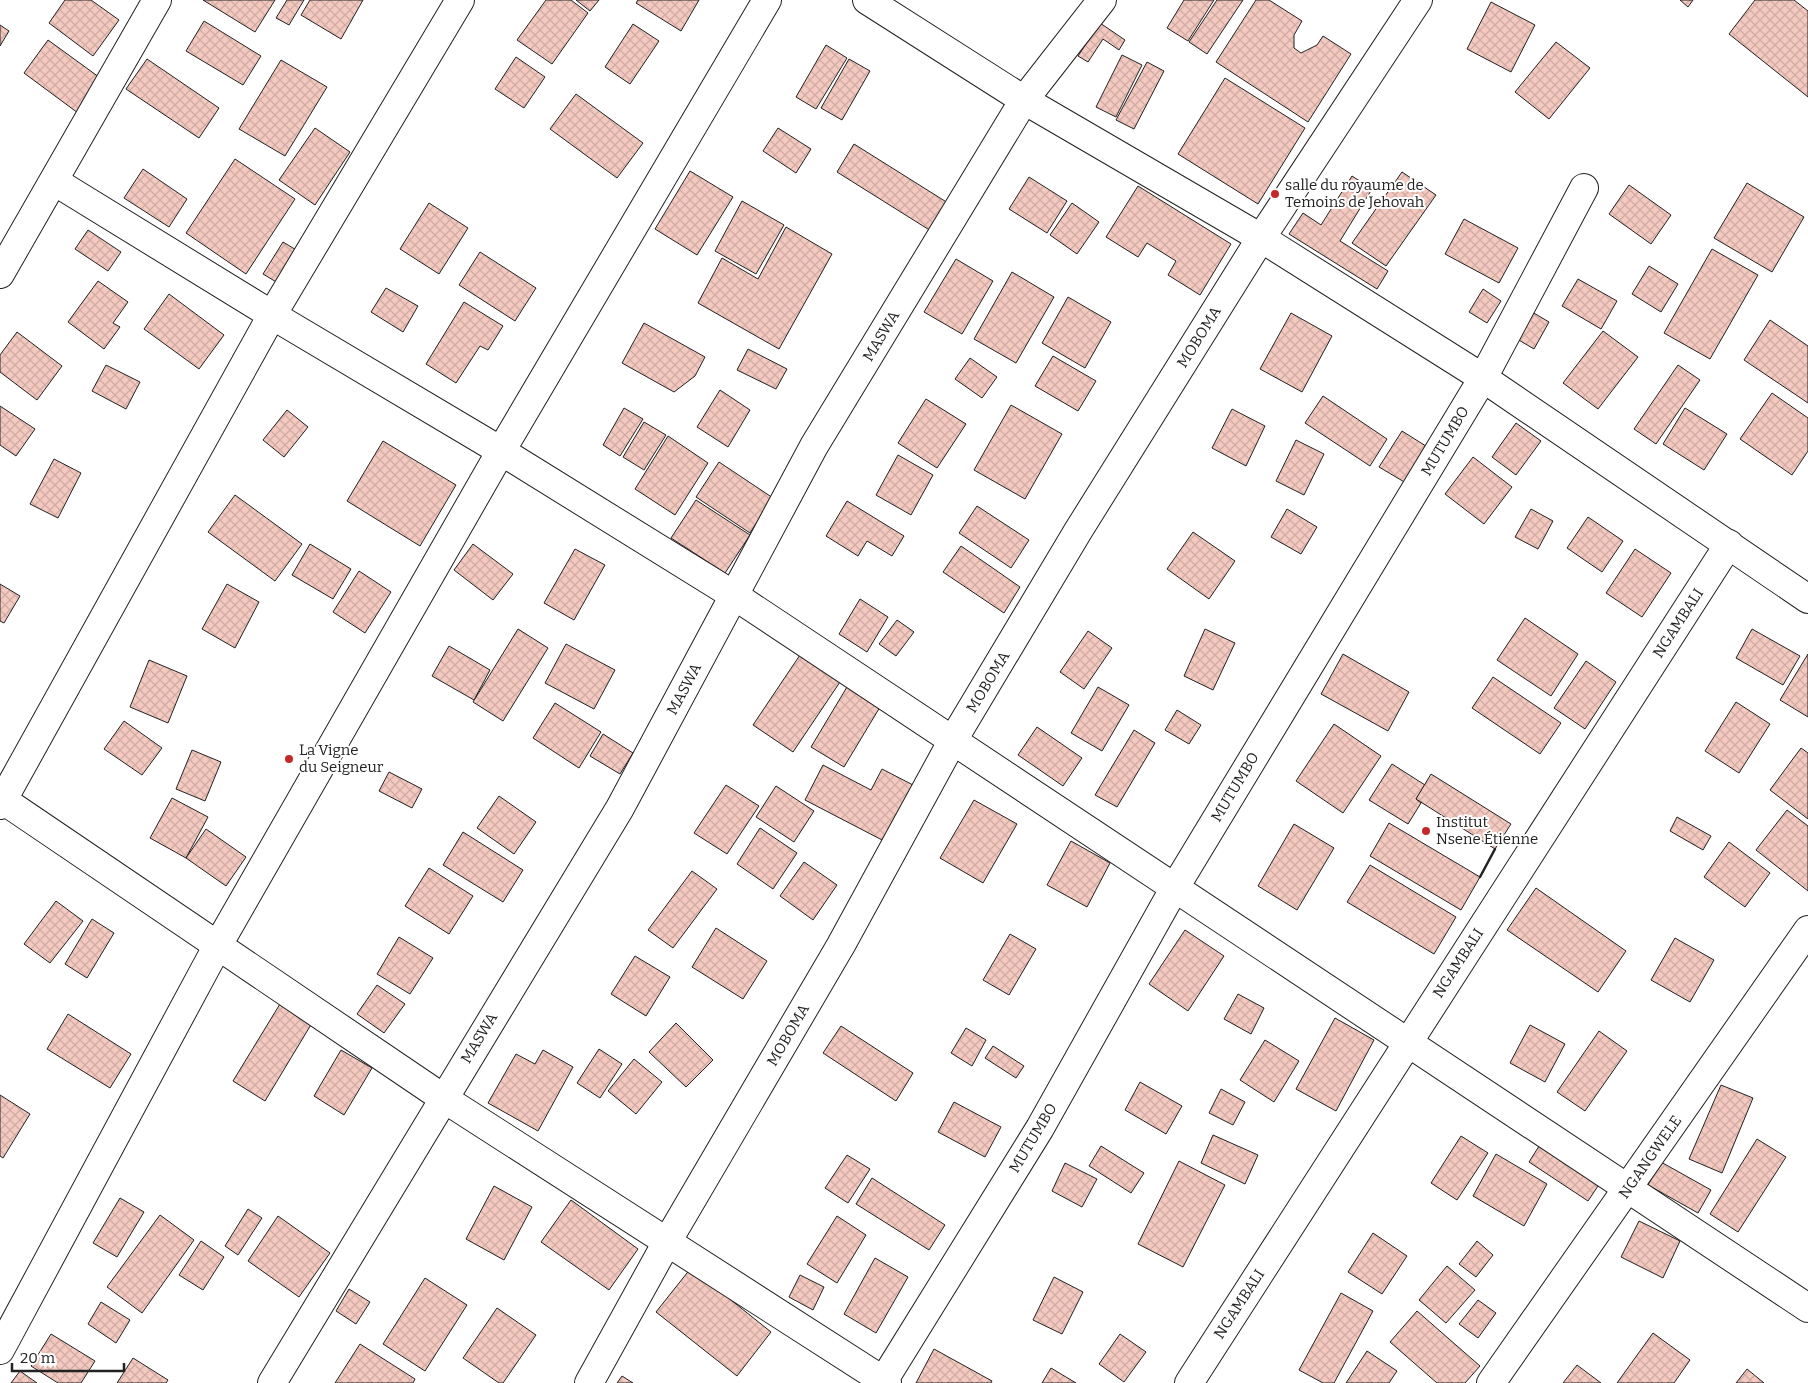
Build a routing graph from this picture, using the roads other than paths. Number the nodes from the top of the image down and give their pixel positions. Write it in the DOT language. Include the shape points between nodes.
graph roads {
  1 [pos="157,0"];
  2 [pos="460,0"];
  3 [pos="767,0"];
  4 [pos="867,0"];
  5 [pos="1102,0"];
  6 [pos="1418,0"];
  7 [pos="1024,100"];
  8 [pos="54,182"];
  9 [pos="1584,188"];
  10 [pos="1261,238"];
  11 [pos="0,274"];
  12 [pos="272,316"];
  13 [pos="1483,378"];
  14 [pos="501,451"];
  15 [pos="1729,544"];
  16 [pos="735,596"];
  17 [pos="1808,599"];
  18 [pos="953,740"];
  19 [pos="1,801"];
  20 [pos="1174,889"];
  21 [pos="1808,930"];
  22 [pos="218,945"];
  23 [pos="1407,1042"];
  24 [pos="443,1098"];
  25 [pos="1627,1190"];
  26 [pos="667,1242"];
  27 [pos="1808,1308"];
  28 [pos="0,1350"];
  29 [pos="884,1382"];
  30 [pos="272,1383"];
  31 [pos="589,1383"];
  32 [pos="1189,1383"];
  33 [pos="1491,1383"];
  1 -- 8 [label="street"];
  2 -- 12 [label="street"];
  3 -- 14 [label="street"];
  4 -- 7 [label="street"];
  5 -- 7 [label="street, MASWA"];
  6 -- 10 [label="street, MOBOMA"];
  7 -- 10 [label="street"];
  7 -- 16 [label="street, MASWA" via="802,468"];
  8 -- 11 [label="street"];
  8 -- 12 [label="street"];
  9 -- 13 [label="street, MUTUMBO"];
  10 -- 13 [label="street"];
  10 -- 18 [label="street, MOBOMA" via="1078,531"];
  12 -- 14 [label="street"];
  12 -- 19 [label="street"];
  13 -- 15 [label="street"];
  13 -- 20 [label="street, MUTUMBO"];
  14 -- 16 [label="street"];
  14 -- 22 [label="street"];
  15 -- 17 [label="street"];
  15 -- 23 [label="street, NGAMBALI"];
  16 -- 18 [label="street"];
  16 -- 24 [label="street, MASWA" via="620,808"];
  18 -- 20 [label="street"];
  18 -- 26 [label="street, MOBOMA" via="841,945"];
  19 -- 22 [label="street"];
  20 -- 23 [label="street"];
  20 -- 29 [label="street, MUTUMBO" via="1040,1128"];
  21 -- 25 [label="street, NGANGWELE"];
  22 -- 24 [label="street"];
  22 -- 28 [label="street"];
  23 -- 25 [label="street"];
  23 -- 32 [label="street, NGAMBALI"];
  24 -- 26 [label="street"];
  24 -- 30 [label="street, MASWA"];
  25 -- 27 [label="street"];
  25 -- 33 [label="street, NGANGWELE"];
  26 -- 29 [label="street"];
  26 -- 31 [label="street, MOBOMA"];
}
